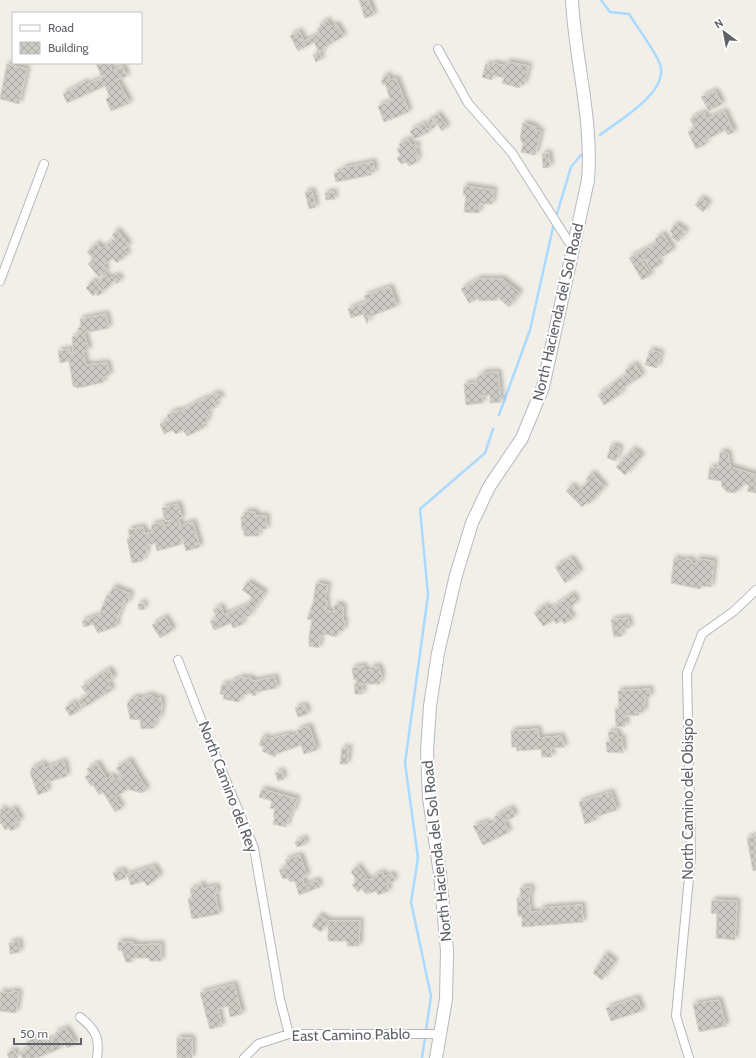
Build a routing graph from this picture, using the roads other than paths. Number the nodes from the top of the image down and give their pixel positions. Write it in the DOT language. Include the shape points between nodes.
graph roads {
  1 [pos="572,0"];
  2 [pos="438,49"];
  3 [pos="44,164"];
  4 [pos="572,247"];
  5 [pos="0,280"];
  6 [pos="756,590"];
  7 [pos="178,660"];
  8 [pos="80,1017"];
  9 [pos="289,1034"];
  10 [pos="440,1034"];
  11 [pos="97,1058"];
  12 [pos="244,1058"];
  13 [pos="436,1058"];
  14 [pos="689,1058"];
  1 -- 4 [label="street, North Hacienda del Sol Road" via="573,28 590,152 588,180"];
  2 -- 4 [label="street" via="468,102 512,153"];
  3 -- 5 [label="street"];
  4 -- 10 [label="street, North Hacienda del Sol Road" via="543,387 522,438 489,487 472,523 456,575 438,653 430,706 427,751 429,798 447,951 446,999"];
  6 -- 14 [label="street, North Camino del Obispo" via="734,611 702,634 688,673 691,856 676,1016"];
  7 -- 9 [label="street, North Camino del Rey" via="254,848 280,999"];
  8 -- 11 [label="street" via="95,1033 98,1045"];
  9 -- 10 [label="street, East Camino Pablo"];
  9 -- 12 [label="street, East Camino Pablo" via="258,1044"];
  10 -- 13 [label="street, North Hacienda del Sol Road"];
}
